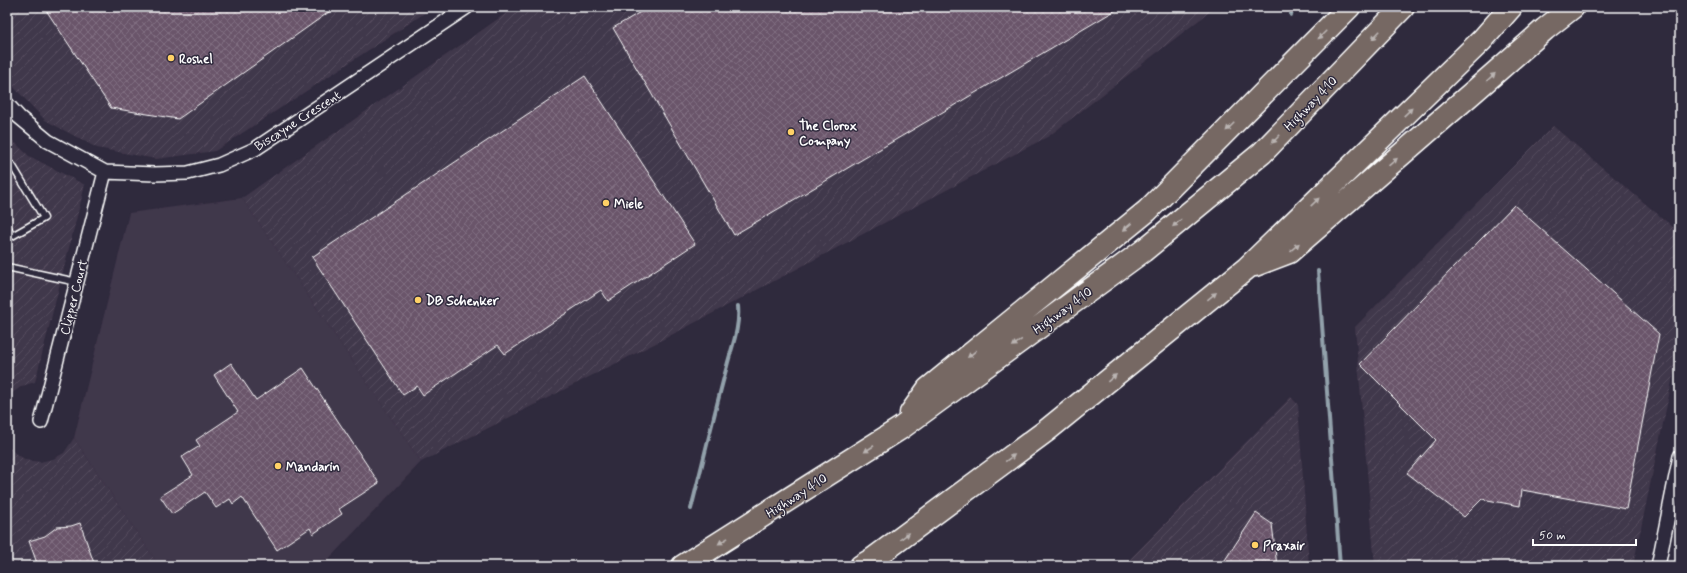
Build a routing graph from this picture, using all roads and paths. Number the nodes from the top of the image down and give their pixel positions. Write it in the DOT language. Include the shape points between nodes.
graph roads {
  1 [pos="467,7"];
  2 [pos="1349,7"];
  3 [pos="1403,7"];
  4 [pos="1511,7"];
  5 [pos="1573,7"];
  6 [pos="7,104"];
  7 [pos="7,168"];
  8 [pos="105,172"];
  9 [pos="7,226"];
  10 [pos="7,267"];
  11 [pos="1246,268"];
  12 [pos="77,282"];
  13 [pos="41,422"];
  14 [pos="902,428"];
  15 [pos="1680,456"];
  16 [pos="683,566"];
  17 [pos="861,566"];
  18 [pos="1658,566"];
  1 -- 8 [label="street, Biscayne Crescent" via="255,149 219,165 188,173"];
  2 -- 14 [label="highway, one-way" via="1147,211 928,389"];
  3 -- 14 [label="highway, Highway 410, one-way" via="1262,153 1143,251"];
  11 -- 4 [label="highway, one-way" via="1482,40"];
  11 -- 5 [label="highway, one-way" via="1289,252 1544,28"];
  6 -- 8 [label="street, Biscayne Crescent" via="48,141"];
  7 -- 9 [label="lane" via="12,165 44,218 12,236"];
  8 -- 12 [label="street, Clipper Court"];
  10 -- 12 [label="lane"];
  17 -- 11 [label="highway, one-way" via="874,559 1046,431"];
  12 -- 13 [label="street, Clipper Court"];
  14 -- 16 [label="highway, Highway 410, one-way"];
  15 -- 18 [label="street"];
}
